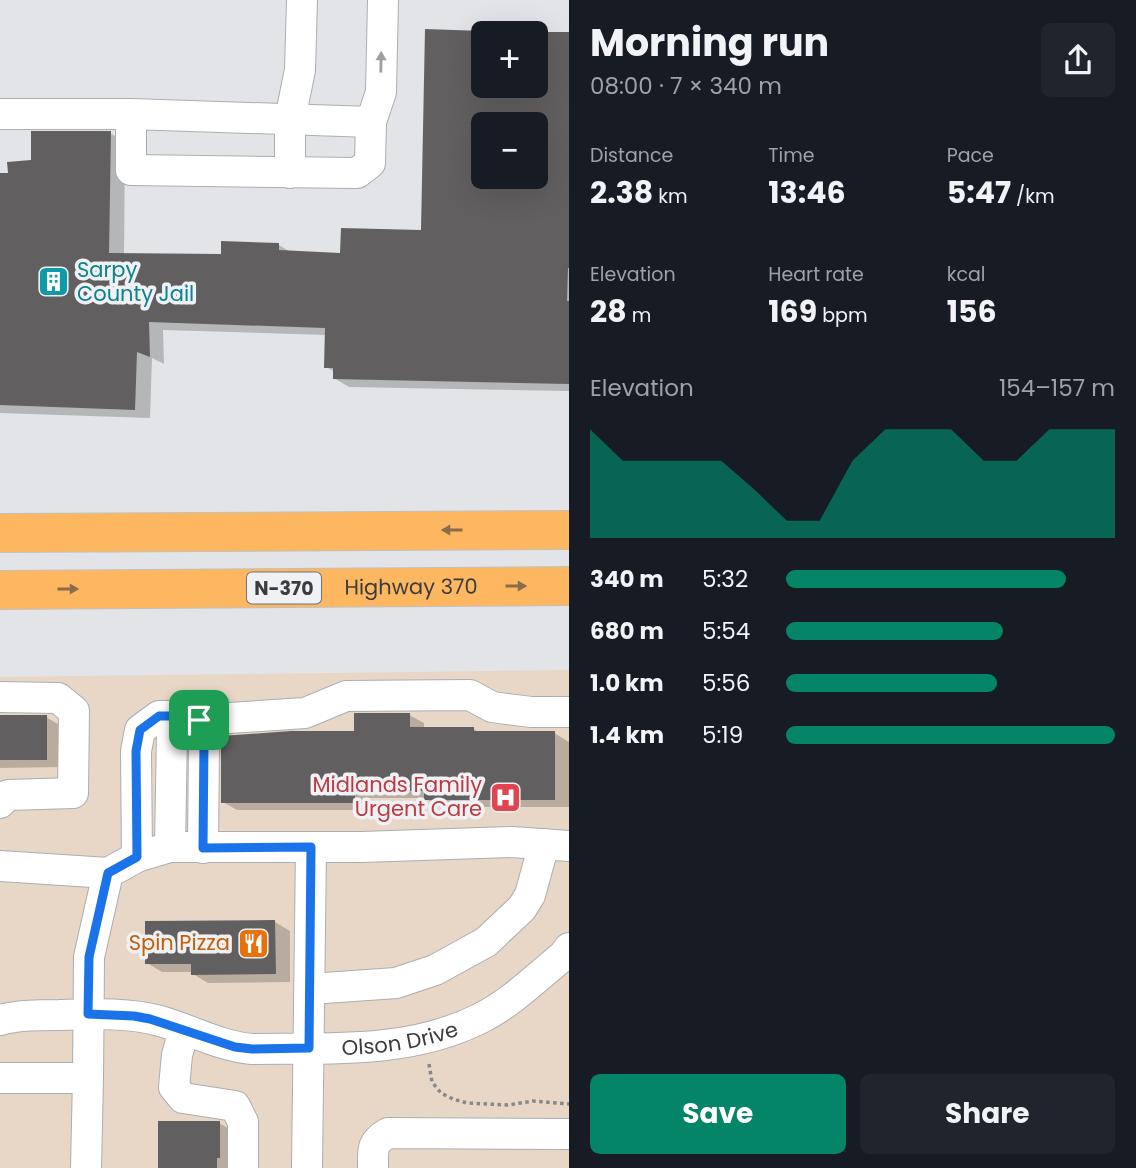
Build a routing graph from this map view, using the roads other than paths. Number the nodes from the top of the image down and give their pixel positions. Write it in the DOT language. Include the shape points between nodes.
graph roads {
  1 [pos="302,0"];
  2 [pos="383,0"];
  3 [pos="0,114"];
  4 [pos="131,114"];
  5 [pos="290,119"];
  6 [pos="371,122"];
  7 [pos="290,173"];
  8 [pos="569,530"];
  9 [pos="309,531"];
  10 [pos="0,533"];
  11 [pos="0,556"];
  12 [pos="569,586"];
  13 [pos="0,590"];
  14 [pos="0,697"];
  15 [pos="569,712"];
  16 [pos="199,720"];
  17 [pos="0,803"];
  18 [pos="556,845"];
  19 [pos="170,847"];
  20 [pos="311,847"];
  21 [pos="203,848"];
  22 [pos="137,857"];
  23 [pos="0,866"];
  24 [pos="108,873"];
  25 [pos="567,956"];
  26 [pos="310,989"];
  27 [pos="88,1014"];
  28 [pos="0,1020"];
  29 [pos="184,1030"];
  30 [pos="309,1048"];
  31 [pos="0,1077"];
  32 [pos="88,1078"];
  33 [pos="569,1134"];
  34 [pos="86,1168"];
  35 [pos="243,1168"];
  36 [pos="307,1168"];
  37 [pos="373,1168"];
  1 -- 5 [label="street" via="300,70"];
  6 -- 2 [label="street, one-way" via="381,92"];
  3 -- 4 [label="street"];
  4 -- 5 [label="street"];
  4 -- 7 [label="street" via="131,170"];
  5 -- 6 [label="street"];
  5 -- 7 [label="street"];
  6 -- 7 [label="street" via="370,163 357,173"];
  8 -- 9 [label="highway, one-way"];
  9 -- 10 [label="highway"];
  9 -- 11 [label="highway" via="240,548 180,553"];
  13 -- 12 [label="highway, Highway 370 / N-370, one-way"];
  14 -- 17 [label="street" via="58,698 74,711 74,724 73,793 8,795"];
  15 -- 16 [label="street" via="492,707 470,695 346,696 305,713"];
  16 -- 19 [label="street" via="172,732"];
  16 -- 21 [label="street" via="204,741"];
  16 -- 22 [label="street" via="159,716 140,730 136,751"];
  18 -- 20 [label="street"];
  18 -- 26 [label="street" via="522,908 486,942 435,970 396,983"];
  19 -- 21 [label="street"];
  19 -- 22 [label="street"];
  20 -- 21 [label="street"];
  20 -- 26 [label="street"];
  22 -- 24 [label="street"];
  23 -- 24 [label="street"];
  24 -- 27 [label="street" via="89,957"];
  25 -- 30 [label="street, Olson Drive" via="510,1000 450,1031 380,1046"];
  26 -- 30 [label="street"];
  27 -- 28 [label="street, Olson Drive"];
  27 -- 29 [label="street, Olson Drive" via="134,1016"];
  27 -- 32 [label="street"];
  29 -- 30 [label="street, Olson Drive" via="235,1047"];
  29 -- 35 [label="street" via="174,1087 183,1098 235,1106 243,1122"];
  30 -- 36 [label="street"];
  31 -- 32 [label="street"];
  32 -- 34 [label="street"];
  33 -- 37 [label="street" via="388,1133 375,1143"];
}
